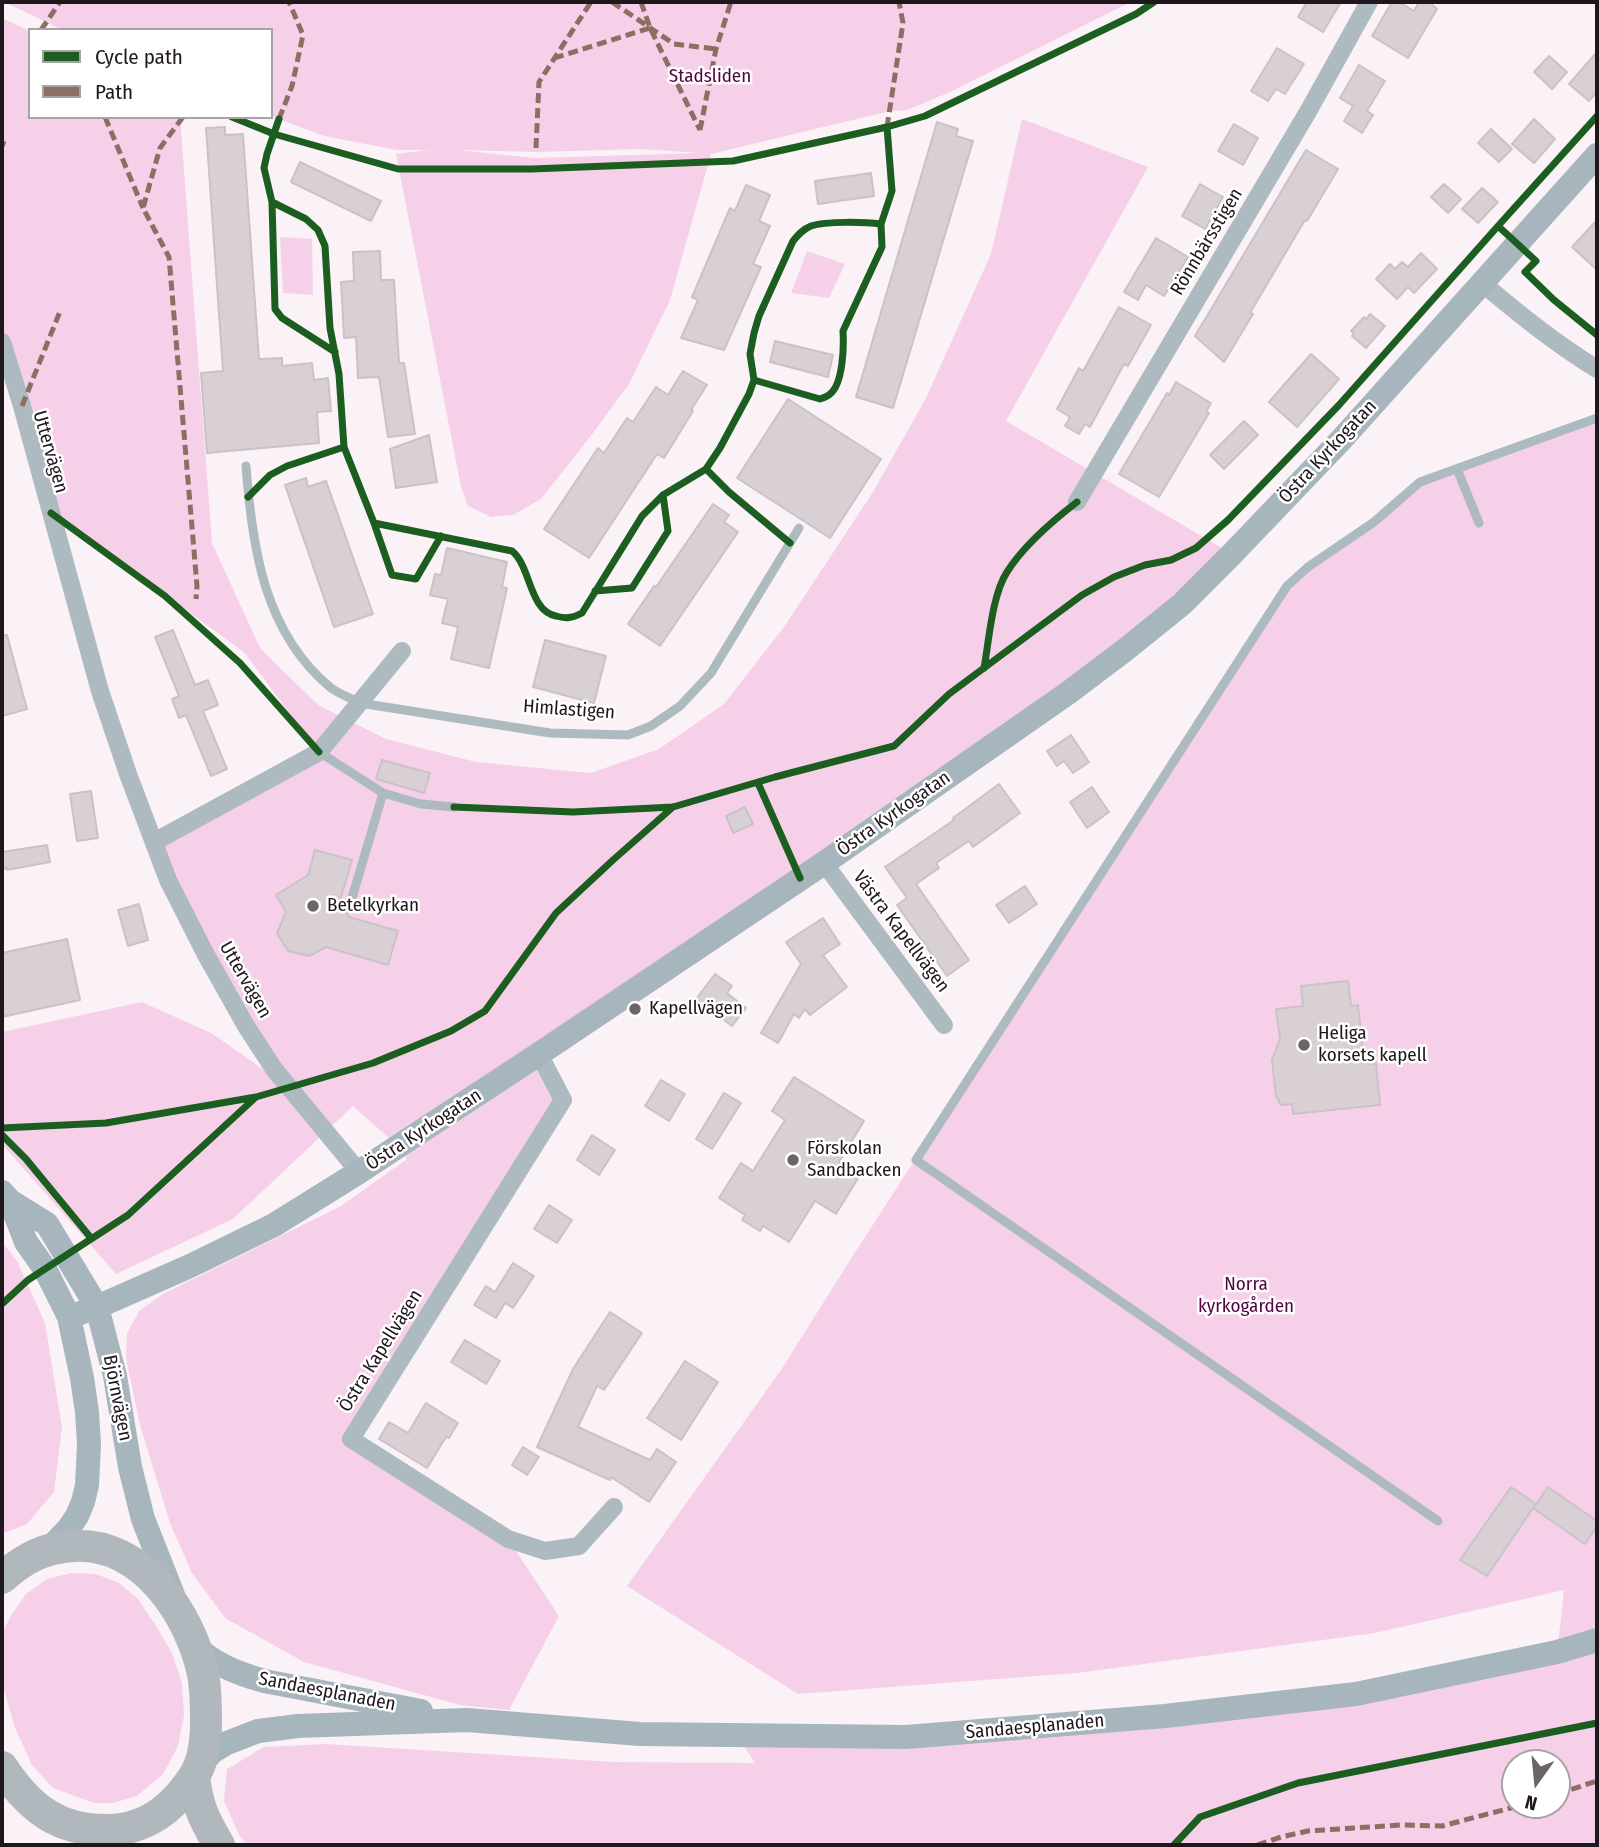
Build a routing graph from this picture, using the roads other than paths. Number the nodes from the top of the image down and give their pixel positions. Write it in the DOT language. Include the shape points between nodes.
graph roads {
  1 [pos="1369,2"];
  2 [pos="1597,155"];
  3 [pos="1482,283"];
  4 [pos="2,342"];
  5 [pos="1597,369"];
  6 [pos="1597,418"];
  7 [pos="246,466"];
  8 [pos="1457,469"];
  9 [pos="1077,502"];
  10 [pos="1479,523"];
  11 [pos="799,528"];
  12 [pos="402,651"];
  13 [pos="360,703"];
  14 [pos="318,752"];
  15 [pos="383,793"];
  16 [pos="454,807"];
  17 [pos="154,842"];
  18 [pos="824,863"];
  19 [pos="352,898"];
  20 [pos="944,1025"];
  21 [pos="539,1054"];
  22 [pos="359,1172"];
  23 [pos="6,1197"];
  24 [pos="97,1307"];
  25 [pos="69,1317"];
  26 [pos="614,1507"];
  27 [pos="1438,1521"];
  28 [pos="43,1552"];
  29 [pos="2,1558"];
  30 [pos="2,1578"];
  31 [pos="189,1633"];
  32 [pos="1597,1640"];
  33 [pos="467,1720"];
  34 [pos="2,1767"];
  35 [pos="196,1772"];
  36 [pos="93,1835"];
  37 [pos="145,1845"];
  38 [pos="219,1845"];
  1 -- 9 [label="street, Rönnbärsstigen"];
  2 -- 3 [label="street, Östra Kyrkogatan"];
  3 -- 5 [label="street"];
  3 -- 18 [label="street, Östra Kyrkogatan" via="1341,440 1182,604 1068,693"];
  4 -- 17 [label="street, Uttervägen" via="100,691"];
  6 -- 8 [label="lane"];
  7 -- 13 [label="lane, Himlastigen" via="258,562 272,608 316,673 334,690"];
  8 -- 10 [label="lane"];
  8 -- 27 [label="lane" via="1420,482 1287,586 916,1160"];
  11 -- 13 [label="lane, Himlastigen" via="711,673 680,706 652,726 628,735 550,733"];
  12 -- 13 [label="street"];
  13 -- 14 [label="street"];
  14 -- 15 [label="lane"];
  14 -- 17 [label="street"];
  15 -- 16 [label="lane"];
  15 -- 19 [label="lane"];
  17 -- 22 [label="street, Uttervägen" via="168,880 246,1026 274,1069"];
  18 -- 20 [label="street, Västra Kapellvägen"];
  18 -- 21 [label="street, Östra Kyrkogatan"];
  21 -- 22 [label="street, Östra Kyrkogatan"];
  21 -- 26 [label="street, Östra Kapellvägen" via="563,1100 351,1439 508,1539 545,1551 579,1546"];
  22 -- 24 [label="street, Östra Kyrkogatan" via="274,1225"];
  23 -- 24 [label="street, Björnvägen" via="47,1224"];
  23 -- 25 [label="street, Björnvägen"];
  24 -- 25 [label="street, Östra Kyrkogatan"];
  24 -- 31 [label="street, Björnvägen" via="143,1519"];
  25 -- 28 [label="street, Björnvägen" via="87,1412 87,1485 77,1516"];
  28 -- 29 [label="highway"];
  28 -- 30 [label="highway"];
  28 -- 31 [label="highway" via="83,1546 130,1560 161,1588"];
  31 -- 33 [label="street, Sandaesplanaden" via="210,1659 228,1670"];
  31 -- 35 [label="highway" via="206,1703 206,1738"];
  32 -- 33 [label="street, Sandaesplanaden" via="1356,1694 1165,1716 906,1737 640,1734"];
  33 -- 35 [label="street, Sandaesplanaden" via="258,1731 212,1752"];
  34 -- 36 [label="highway" via="18,1791 47,1814"];
  35 -- 36 [label="highway" via="169,1807 155,1817"];
  35 -- 38 [label="highway" via="202,1816"];
  36 -- 37 [label="highway"];
}
